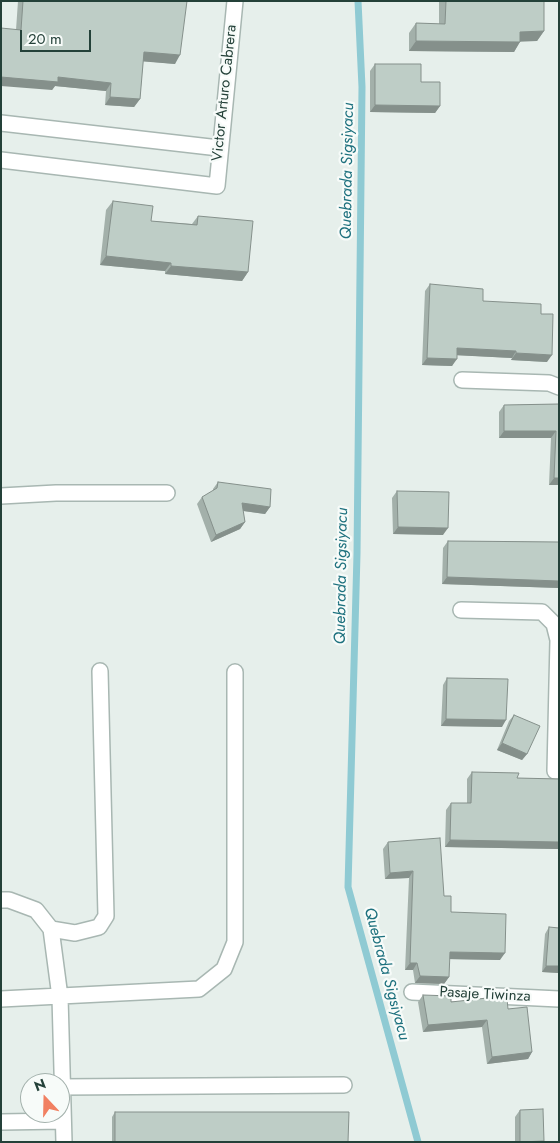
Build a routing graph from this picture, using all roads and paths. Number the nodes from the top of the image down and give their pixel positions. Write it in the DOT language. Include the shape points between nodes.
graph roads {
  1 [pos="235,1"];
  2 [pos="1,123"];
  3 [pos="219,148"];
  4 [pos="1,160"];
  5 [pos="462,380"];
  6 [pos="559,387"];
  7 [pos="167,493"];
  8 [pos="1,496"];
  9 [pos="461,610"];
  10 [pos="100,670"];
  11 [pos="235,672"];
  12 [pos="559,771"];
  13 [pos="1,900"];
  14 [pos="51,929"];
  15 [pos="412,992"];
  16 [pos="60,998"];
  17 [pos="559,998"];
  18 [pos="1,999"];
  19 [pos="62,1073"];
  20 [pos="344,1085"];
  21 [pos="70,1087"];
  22 [pos="1,1122"];
  23 [pos="20,1122"];
  24 [pos="63,1123"];
  25 [pos="64,1142"];
  1 -- 3 [label="street, Victor Arturo Cabrera"];
  2 -- 3 [label="street"];
  3 -- 4 [label="street, Victor Arturo Cabrera" via="217,186"];
  5 -- 6 [label="street" via="549,383"];
  7 -- 8 [label="street"];
  9 -- 12 [label="street" via="542,612 554,624 558,640 555,771"];
  10 -- 14 [label="street" via="106,916 99,928 75,933"];
  11 -- 16 [label="street" via="235,942 224,970 200,989"];
  13 -- 14 [label="street" via="36,910"];
  14 -- 16 [label="street"];
  15 -- 17 [label="street, Pasaje Tiwinza"];
  16 -- 18 [label="street"];
  16 -- 19 [label="street"];
  20 -- 21 [label="street"];
  22 -- 23 [label="street"];
  24 -- 25 [label="street"];
}
